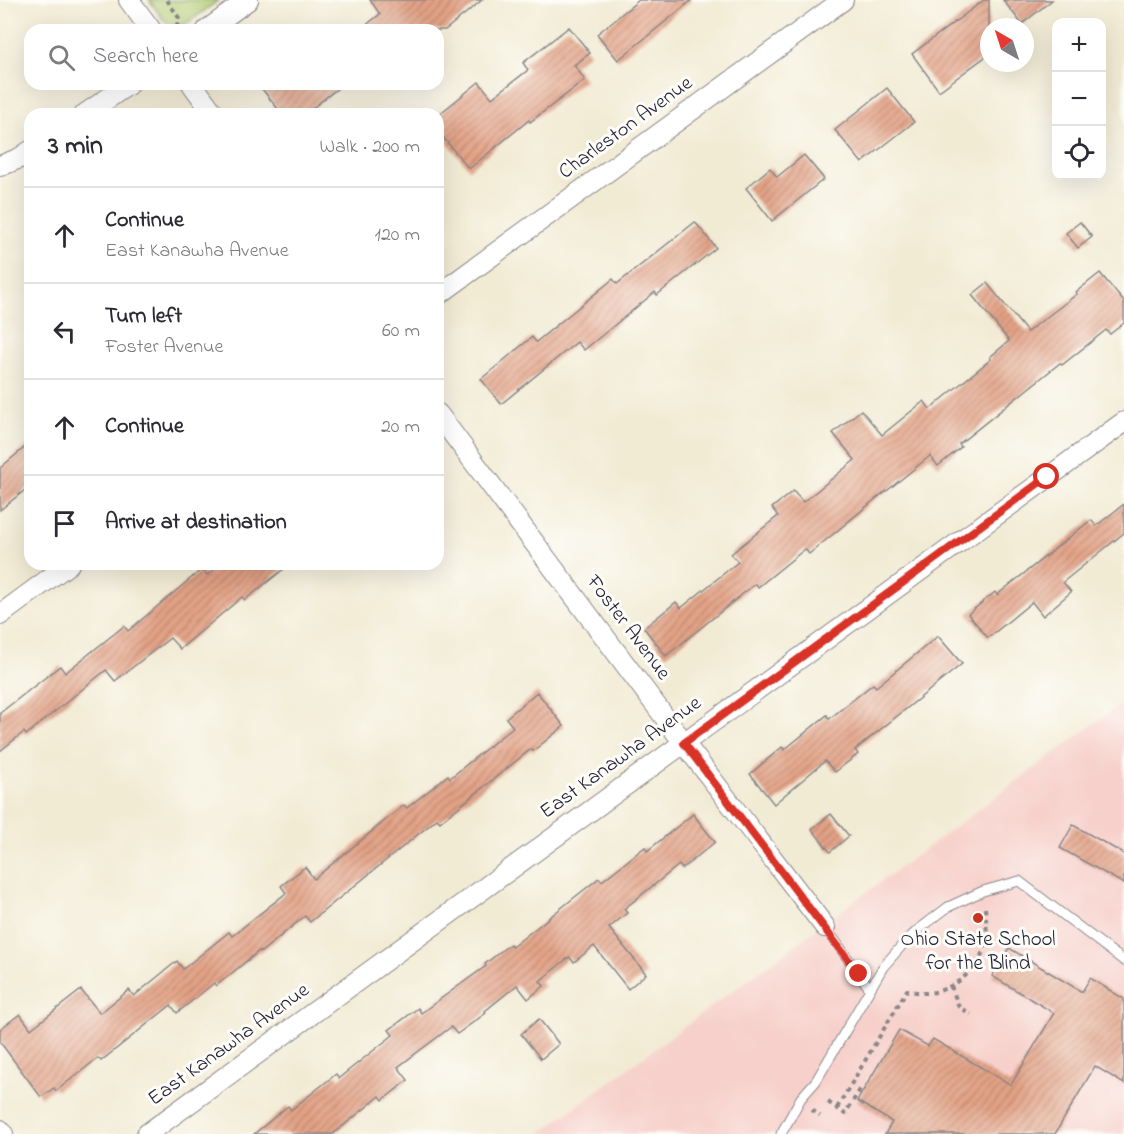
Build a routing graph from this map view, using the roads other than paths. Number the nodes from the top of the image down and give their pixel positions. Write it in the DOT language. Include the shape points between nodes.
graph roads {
  1 [pos="129,0"];
  2 [pos="248,0"];
  3 [pos="843,0"];
  4 [pos="147,24"];
  5 [pos="215,24"];
  6 [pos="120,90"];
  7 [pos="196,90"];
  8 [pos="94,108"];
  9 [pos="210,108"];
  10 [pos="24,155"];
  11 [pos="0,166"];
  12 [pos="444,291"];
  13 [pos="444,422"];
  14 [pos="1124,422"];
  15 [pos="61,570"];
  16 [pos="0,615"];
  17 [pos="684,743"];
  18 [pos="825,927"];
  19 [pos="1124,961"];
  20 [pos="870,989"];
  21 [pos="0,1130"];
  22 [pos="3,1134"];
  23 [pos="147,1134"];
  24 [pos="781,1134"];
  1 -- 4 [label="street"];
  2 -- 5 [label="street"];
  3 -- 12 [label="street, Charleston Avenue"];
  6 -- 8 [label="street"];
  7 -- 9 [label="street"];
  10 -- 11 [label="street"];
  13 -- 17 [label="street, Foster Avenue"];
  14 -- 17 [label="street, East Kanawha Avenue"];
  15 -- 16 [label="street"];
  17 -- 18 [label="street, Foster Avenue"];
  17 -- 23 [label="street, East Kanawha Avenue"];
  18 -- 20 [label="lane"];
  19 -- 20 [label="lane" via="1019,880 948,907 904,943"];
  20 -- 24 [label="lane"];
  21 -- 22 [label="street"];
}
